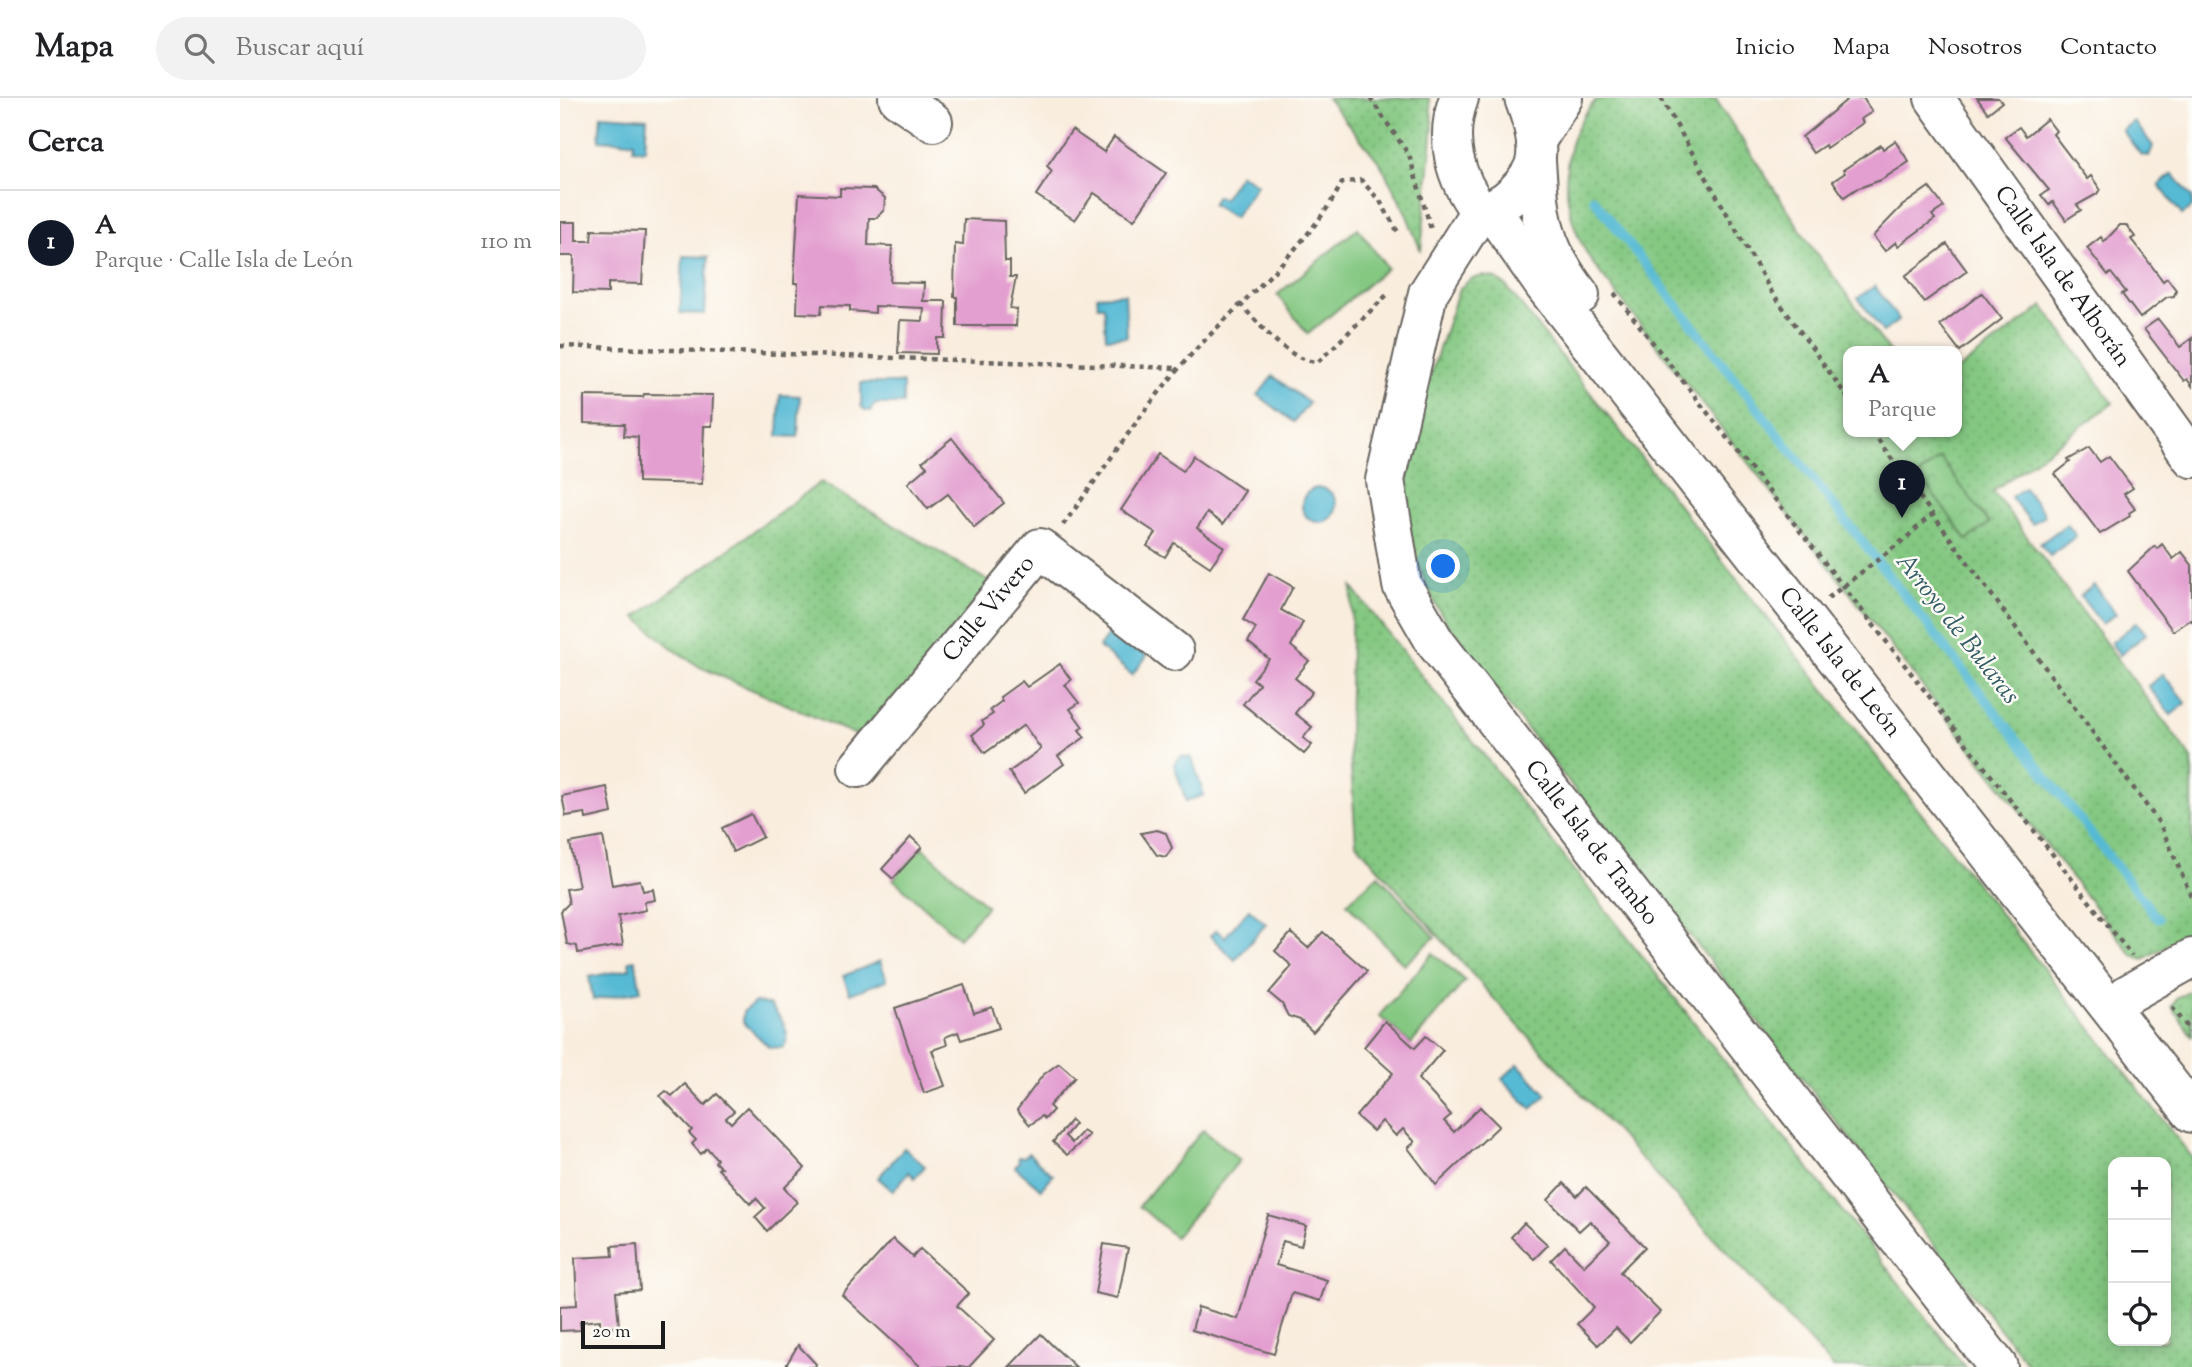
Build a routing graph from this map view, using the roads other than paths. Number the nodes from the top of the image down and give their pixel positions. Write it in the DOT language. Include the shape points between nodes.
graph roads {
  1 [pos="898,98"];
  2 [pos="1524,98"];
  3 [pos="1563,98"];
  4 [pos="1934,98"];
  5 [pos="1456,102"];
  6 [pos="933,122"];
  7 [pos="1536,151"];
  8 [pos="1486,211"];
  9 [pos="1517,247"];
  10 [pos="1451,255"];
  11 [pos="2192,458"];
  12 [pos="1174,651"];
  13 [pos="858,768"];
  14 [pos="2192,958"];
  15 [pos="2128,994"];
  16 [pos="2192,1076"];
  17 [pos="2192,1113"];
  18 [pos="1998,1367"];
  1 -- 6 [label="street"];
  2 -- 7 [label="street, Calle Isla de León" via="1534,125"];
  3 -- 7 [label="street"];
  4 -- 11 [label="street, Calle Isla de Alborán"];
  5 -- 8 [label="street, Calle Isla de León" via="1451,137 1455,164 1464,191"];
  7 -- 8 [label="street" via="1510,199"];
  7 -- 15 [label="street, Calle Isla de León" via="1541,224 1563,272"];
  8 -- 9 [label="street, Calle Isla de León"];
  8 -- 10 [label="street, Calle Isla de Tambo"];
  9 -- 10 [label="street" via="1479,243"];
  9 -- 17 [label="street, Calle Isla de León"];
  10 -- 18 [label="street, Calle Isla de Tambo" via="1428,293 1385,480 1402,584 1435,642"];
  12 -- 13 [label="street, Calle Vivero" via="1040,548"];
  14 -- 15 [label="street"];
  15 -- 16 [label="street, Calle Isla de León"];
}
